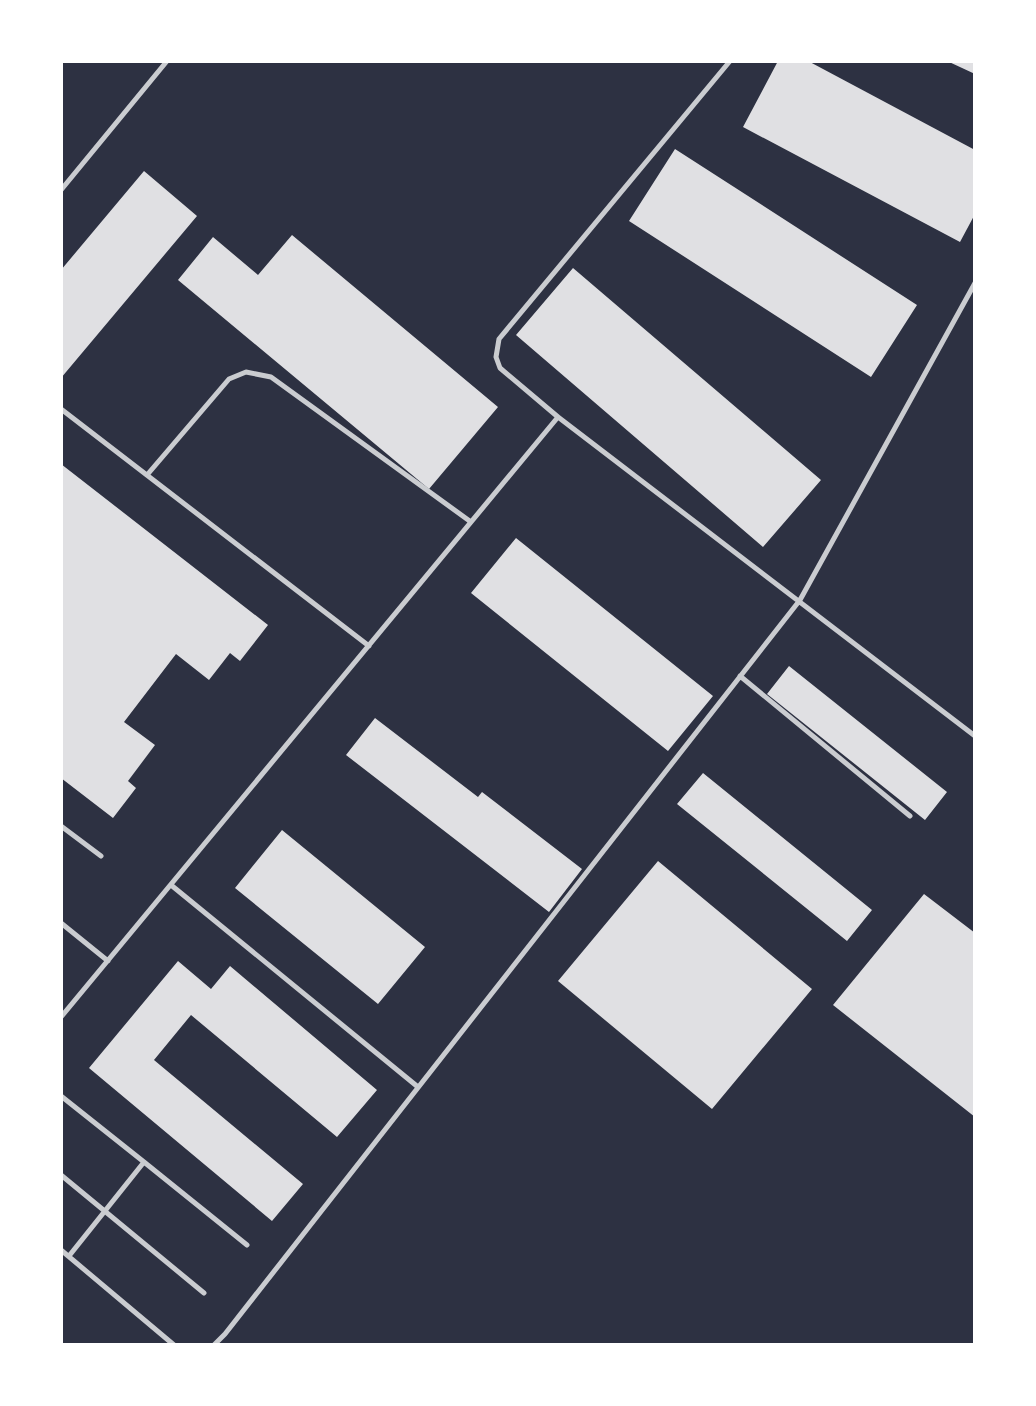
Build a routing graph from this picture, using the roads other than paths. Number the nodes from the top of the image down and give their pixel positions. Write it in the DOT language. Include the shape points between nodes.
graph roads {
  1 [pos="167,61"];
  2 [pos="730,61"];
  3 [pos="61,190"];
  4 [pos="975,283"];
  5 [pos="61,409"];
  6 [pos="558,417"];
  7 [pos="147,475"];
  8 [pos="471,522"];
  9 [pos="800,600"];
  10 [pos="369,646"];
  11 [pos="740,677"];
  12 [pos="975,736"];
  13 [pos="910,816"];
  14 [pos="61,826"];
  15 [pos="102,856"];
  16 [pos="171,885"];
  17 [pos="61,923"];
  18 [pos="108,961"];
  19 [pos="61,1017"];
  20 [pos="418,1087"];
  21 [pos="61,1096"];
  22 [pos="144,1162"];
  23 [pos="61,1175"];
  24 [pos="105,1211"];
  25 [pos="247,1245"];
  26 [pos="61,1250"];
  27 [pos="69,1256"];
  28 [pos="204,1293"];
  29 [pos="174,1345"];
  30 [pos="214,1345"];
  1 -- 3 [label="lane"];
  2 -- 6 [label="lane" via="499,339 496,357 500,368"];
  4 -- 9 [label="lane"];
  5 -- 7 [label="lane"];
  6 -- 8 [label="lane"];
  6 -- 9 [label="lane"];
  7 -- 8 [label="lane" via="229,379 246,372 271,377"];
  7 -- 10 [label="lane"];
  8 -- 10 [label="lane"];
  9 -- 11 [label="lane"];
  9 -- 12 [label="lane"];
  10 -- 16 [label="lane"];
  11 -- 13 [label="lane"];
  11 -- 20 [label="lane"];
  14 -- 15 [label="lane"];
  16 -- 18 [label="lane"];
  16 -- 20 [label="lane"];
  17 -- 18 [label="lane"];
  18 -- 19 [label="lane"];
  20 -- 30 [label="lane"];
  21 -- 22 [label="lane"];
  22 -- 24 [label="lane"];
  22 -- 25 [label="lane"];
  23 -- 24 [label="lane"];
  24 -- 27 [label="lane"];
  24 -- 28 [label="lane"];
  26 -- 27 [label="lane"];
  27 -- 29 [label="lane"];
}
